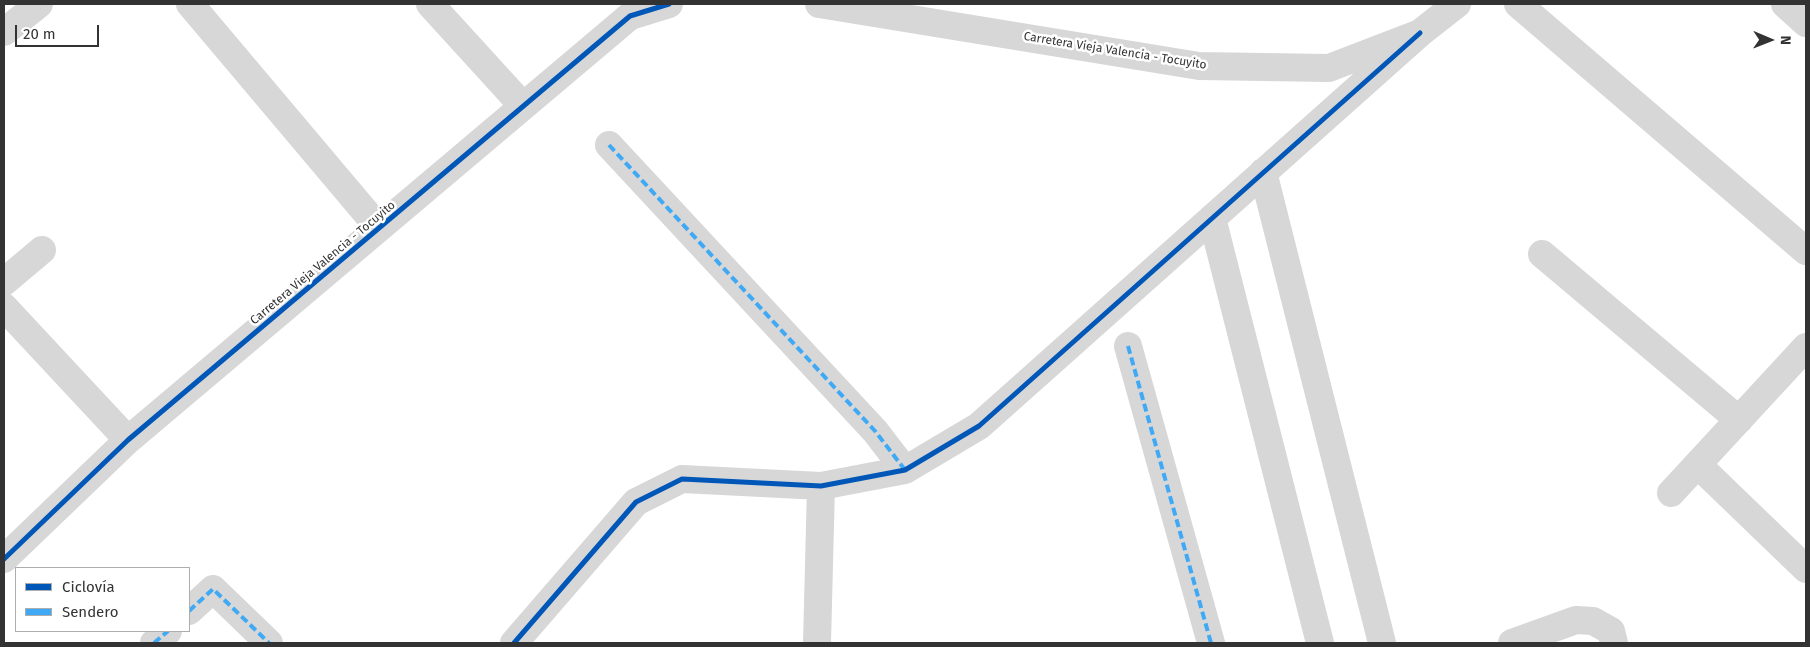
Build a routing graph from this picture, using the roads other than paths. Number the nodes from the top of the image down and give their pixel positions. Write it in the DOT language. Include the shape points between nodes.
graph roads {
  1 [pos="39,4"];
  2 [pos="190,4"];
  3 [pos="430,4"];
  4 [pos="669,4"];
  5 [pos="819,4"];
  6 [pos="1456,4"];
  7 [pos="1518,4"];
  8 [pos="1784,4"];
  9 [pos="1806,22"];
  10 [pos="4,32"];
  11 [pos="1420,33"];
  12 [pos="523,106"];
  13 [pos="609,145"];
  14 [pos="1263,172"];
  15 [pos="1212,218"];
  16 [pos="379,228"];
  17 [pos="42,250"];
  18 [pos="1806,251"];
  19 [pos="1542,254"];
  20 [pos="4,282"];
  21 [pos="4,307"];
  22 [pos="1128,346"];
  23 [pos="1806,347"];
  24 [pos="1739,420"];
  25 [pos="128,440"];
  26 [pos="1698,465"];
  27 [pos="905,470"];
  28 [pos="822,486"];
  29 [pos="1671,493"];
  30 [pos="4,559"];
  31 [pos="1806,569"];
  32 [pos="190,610"];
  33 [pos="167,632"];
  34 [pos="261,640"];
  35 [pos="154,643"];
  36 [pos="514,643"];
  37 [pos="817,643"];
  38 [pos="1211,643"];
  39 [pos="1320,643"];
  40 [pos="1382,643"];
  41 [pos="1512,643"];
  42 [pos="1614,643"];
  1 -- 10 [label="street"];
  2 -- 16 [label="street"];
  3 -- 12 [label="street"];
  4 -- 12 [label="street, Carretera Vieja Valencia - Tocuyito" via="630,16"];
  5 -- 11 [label="street, Carretera Vieja Valencia - Tocuyito" via="1199,66 1329,68"];
  6 -- 11 [label="street, Carretera Vieja Valencia - Tocuyito"];
  7 -- 18 [label="street"];
  8 -- 9 [label="street"];
  11 -- 14 [label="street"];
  12 -- 16 [label="street, Carretera Vieja Valencia - Tocuyito"];
  13 -- 27 [label="street" via="875,431"];
  14 -- 15 [label="street"];
  14 -- 40 [label="street"];
  15 -- 27 [label="street" via="979,426"];
  15 -- 39 [label="street"];
  16 -- 25 [label="street, Carretera Vieja Valencia - Tocuyito"];
  17 -- 20 [label="street"];
  19 -- 24 [label="street"];
  21 -- 25 [label="street"];
  22 -- 38 [label="street"];
  23 -- 24 [label="street"];
  24 -- 26 [label="street"];
  25 -- 30 [label="street, Carretera Vieja Valencia - Tocuyito"];
  26 -- 29 [label="street"];
  26 -- 31 [label="street"];
  27 -- 28 [label="street"];
  28 -- 36 [label="street" via="682,479 636,502"];
  28 -- 37 [label="street"];
  32 -- 34 [label="street" via="213,589"];
  33 -- 35 [label="street"];
  41 -- 42 [label="street" via="1576,620 1593,621 1611,631"];
}
